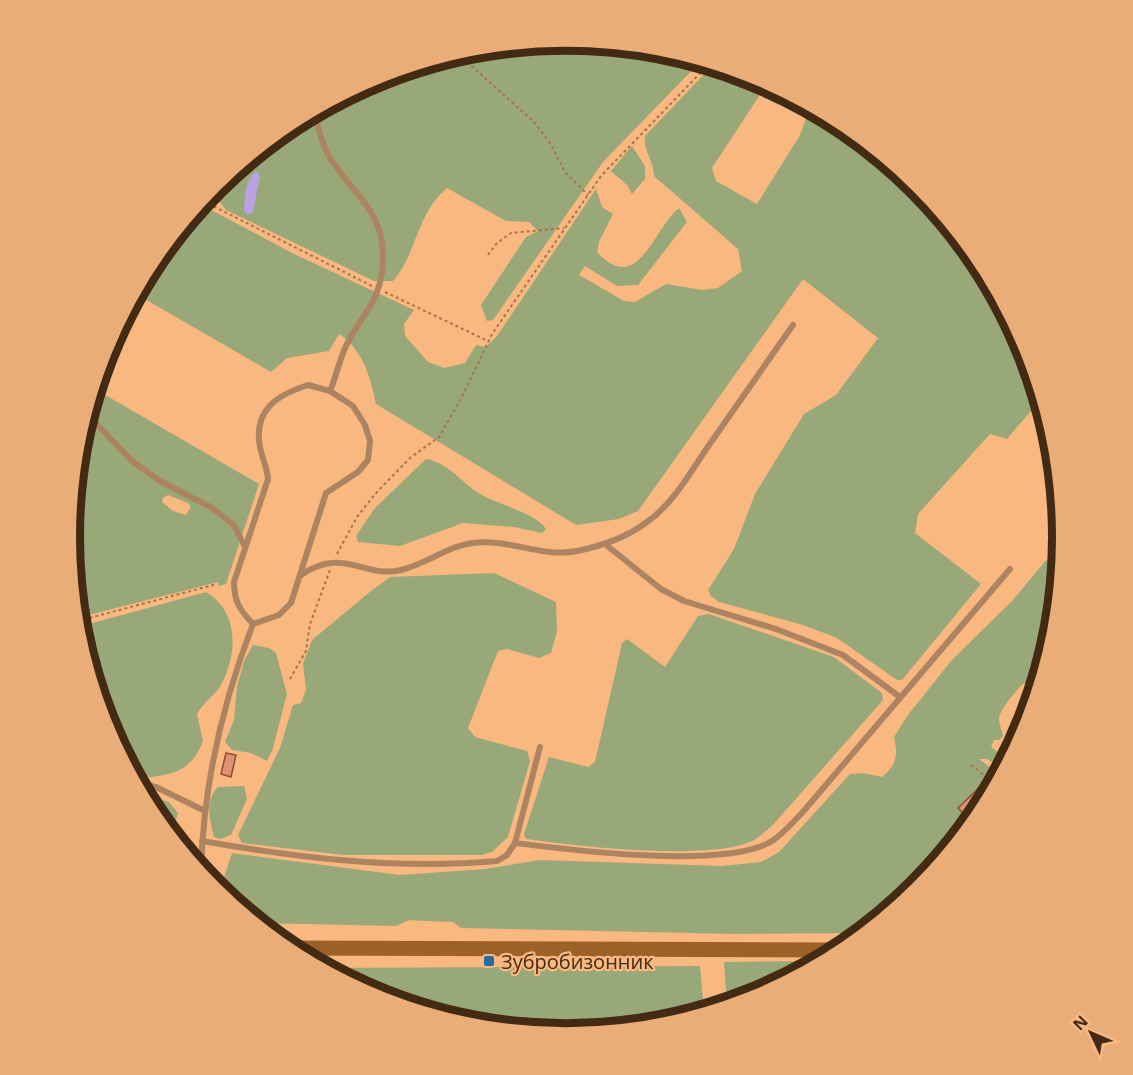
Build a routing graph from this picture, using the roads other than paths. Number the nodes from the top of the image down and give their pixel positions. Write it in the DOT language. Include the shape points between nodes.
graph roads {
  1 [pos="317,120"];
  2 [pos="793,325"];
  3 [pos="330,391"];
  4 [pos="94,422"];
  5 [pos="605,544"];
  6 [pos="245,547"];
  7 [pos="1010,569"];
  8 [pos="301,575"];
  9 [pos="253,624"];
  10 [pos="900,698"];
  11 [pos="540,747"];
  12 [pos="147,784"];
  13 [pos="204,810"];
  14 [pos="202,841"];
  15 [pos="515,843"];
  16 [pos="201,858"];
  17 [pos="306,948"];
  18 [pos="824,950"];
  1 -- 3 [label="lane" via="329,161 368,206 383,245 377,288 345,349"];
  2 -- 5 [label="lane" via="661,510 630,533"];
  3 -- 6 [label="lane" via="308,385 283,393 260,423 258,435 268,479"];
  3 -- 8 [label="lane" via="353,406 365,425 370,441 368,460 358,472 326,493"];
  4 -- 6 [label="lane" via="132,461 160,482 212,508 234,525"];
  5 -- 8 [label="lane" via="554,552 474,542 450,548 400,571 333,562 322,563"];
  5 -- 10 [label="lane" via="661,589 684,601 776,629 843,655"];
  6 -- 9 [label="lane" via="234,582 234,598"];
  7 -- 10 [label="lane"];
  8 -- 9 [label="lane" via="291,603 279,615"];
  9 -- 13 [label="lane" via="232,680"];
  10 -- 15 [label="lane" via="802,813 771,842 748,850 665,856"];
  11 -- 15 [label="lane"];
  12 -- 13 [label="lane"];
  13 -- 14 [label="lane"];
  14 -- 15 [label="lane" via="350,863 397,865 497,861"];
  14 -- 16 [label="lane"];
  17 -- 18 [label="main road"];
}
